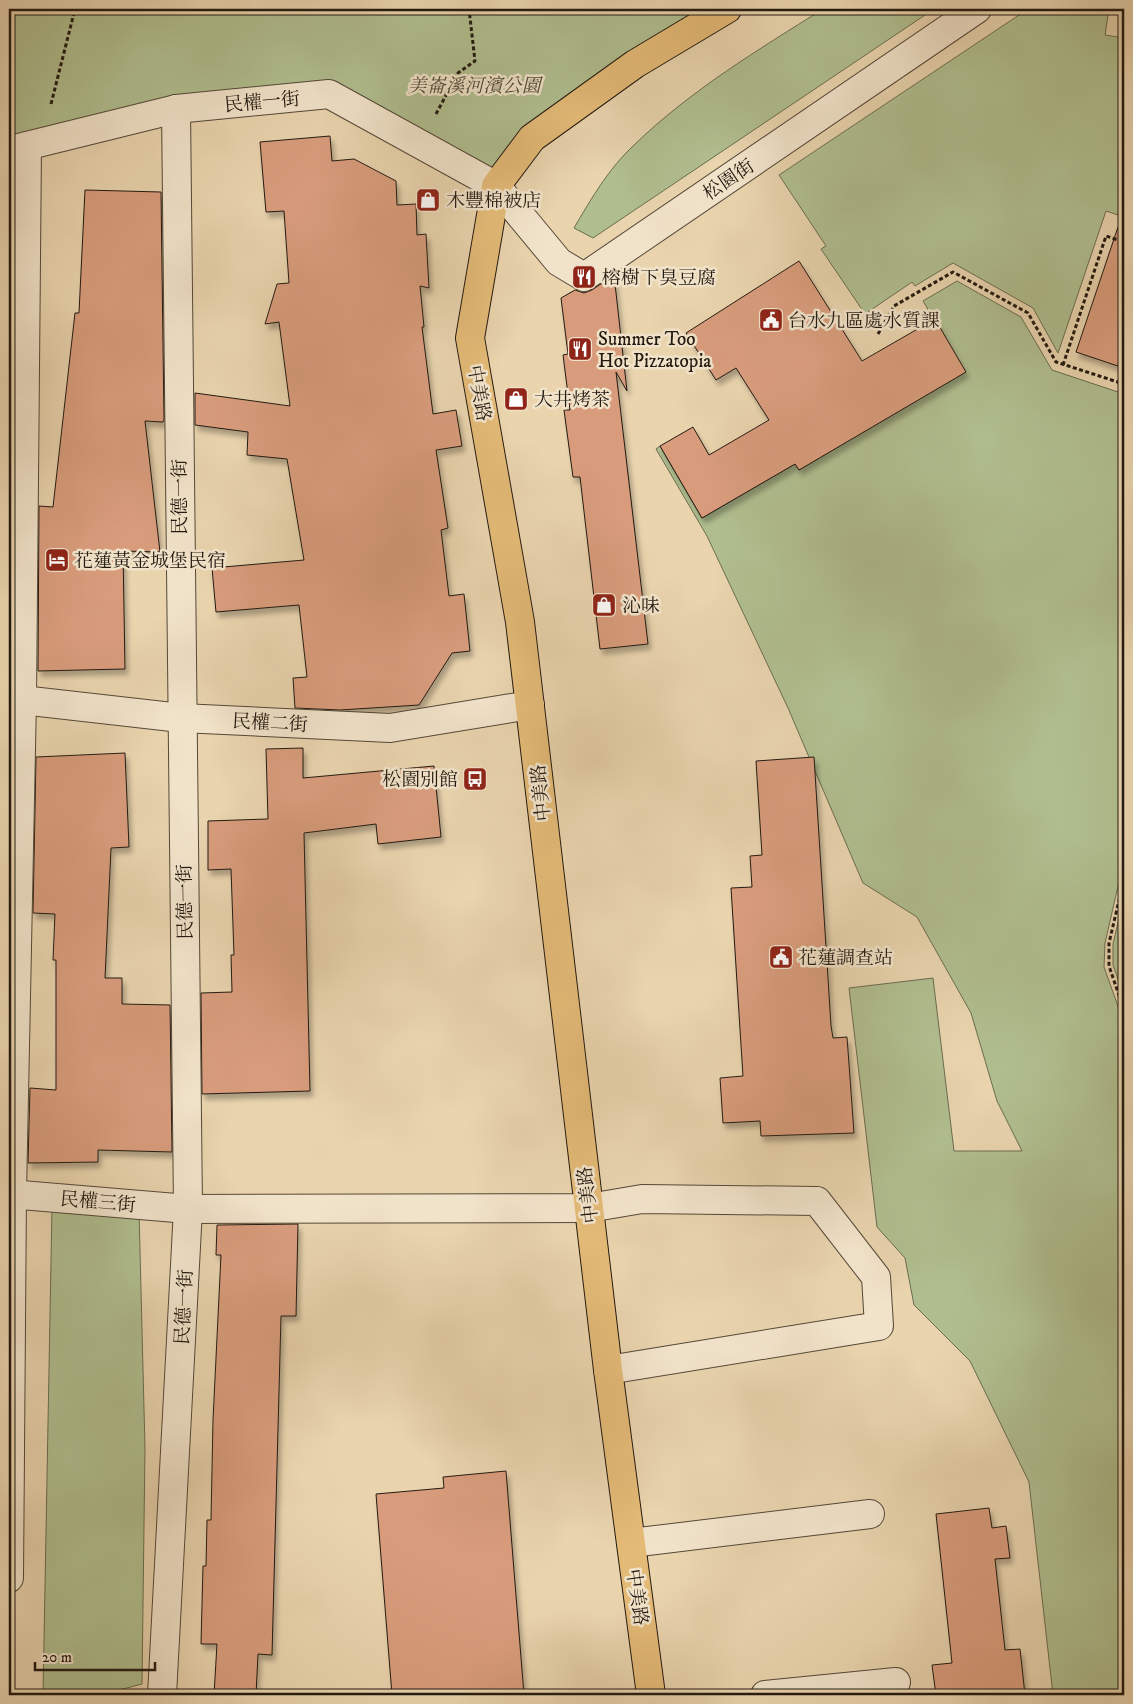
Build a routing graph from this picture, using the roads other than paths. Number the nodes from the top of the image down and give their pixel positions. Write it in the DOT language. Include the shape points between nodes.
graph roads {
  1 [pos="727,9"];
  2 [pos="977,9"];
  3 [pos="176,109"];
  4 [pos="25,147"];
  5 [pos="496,186"];
  6 [pos="16,701"];
  7 [pos="530,705"];
  8 [pos="181,718"];
  9 [pos="10,1194"];
  10 [pos="589,1208"];
  11 [pos="188,1209"];
  12 [pos="608,1370"];
  13 [pos="870,1514"];
  14 [pos="631,1543"];
  15 [pos="9,1554"];
  16 [pos="9,1578"];
  17 [pos="896,1682"];
  18 [pos="162,1695"];
  19 [pos="651,1695"];
  20 [pos="765,1695"];
  1 -- 5 [label="main road, 中美路" via="635,64 532,138"];
  2 -- 5 [label="street, 松園街" via="584,277 559,262"];
  3 -- 4 [label="street, 民權一街"];
  3 -- 5 [label="street, 民權一街" via="330,94"];
  3 -- 8 [label="street, 民德一街"];
  4 -- 6 [label="street"];
  5 -- 7 [label="main road, 中美路" via="470,338 520,622"];
  6 -- 8 [label="street, 民權二街"];
  6 -- 9 [label="street"];
  7 -- 8 [label="street, 民權二街" via="390,728"];
  7 -- 10 [label="main road, 中美路"];
  8 -- 11 [label="street, 民德一街"];
  9 -- 11 [label="street, 民權三街"];
  9 -- 15 [label="street"];
  10 -- 11 [label="street, 民權三街"];
  10 -- 12 [label="main road, 中美路"];
  10 -- 12 [label="street, 民權三街" via="642,1199 817,1201 876,1277 879,1326"];
  11 -- 18 [label="street, 民德一街"];
  12 -- 14 [label="main road, 中美路"];
  13 -- 14 [label="street"];
  14 -- 19 [label="main road, 中美路"];
  15 -- 16 [label="street"];
  17 -- 20 [label="street"];
}
